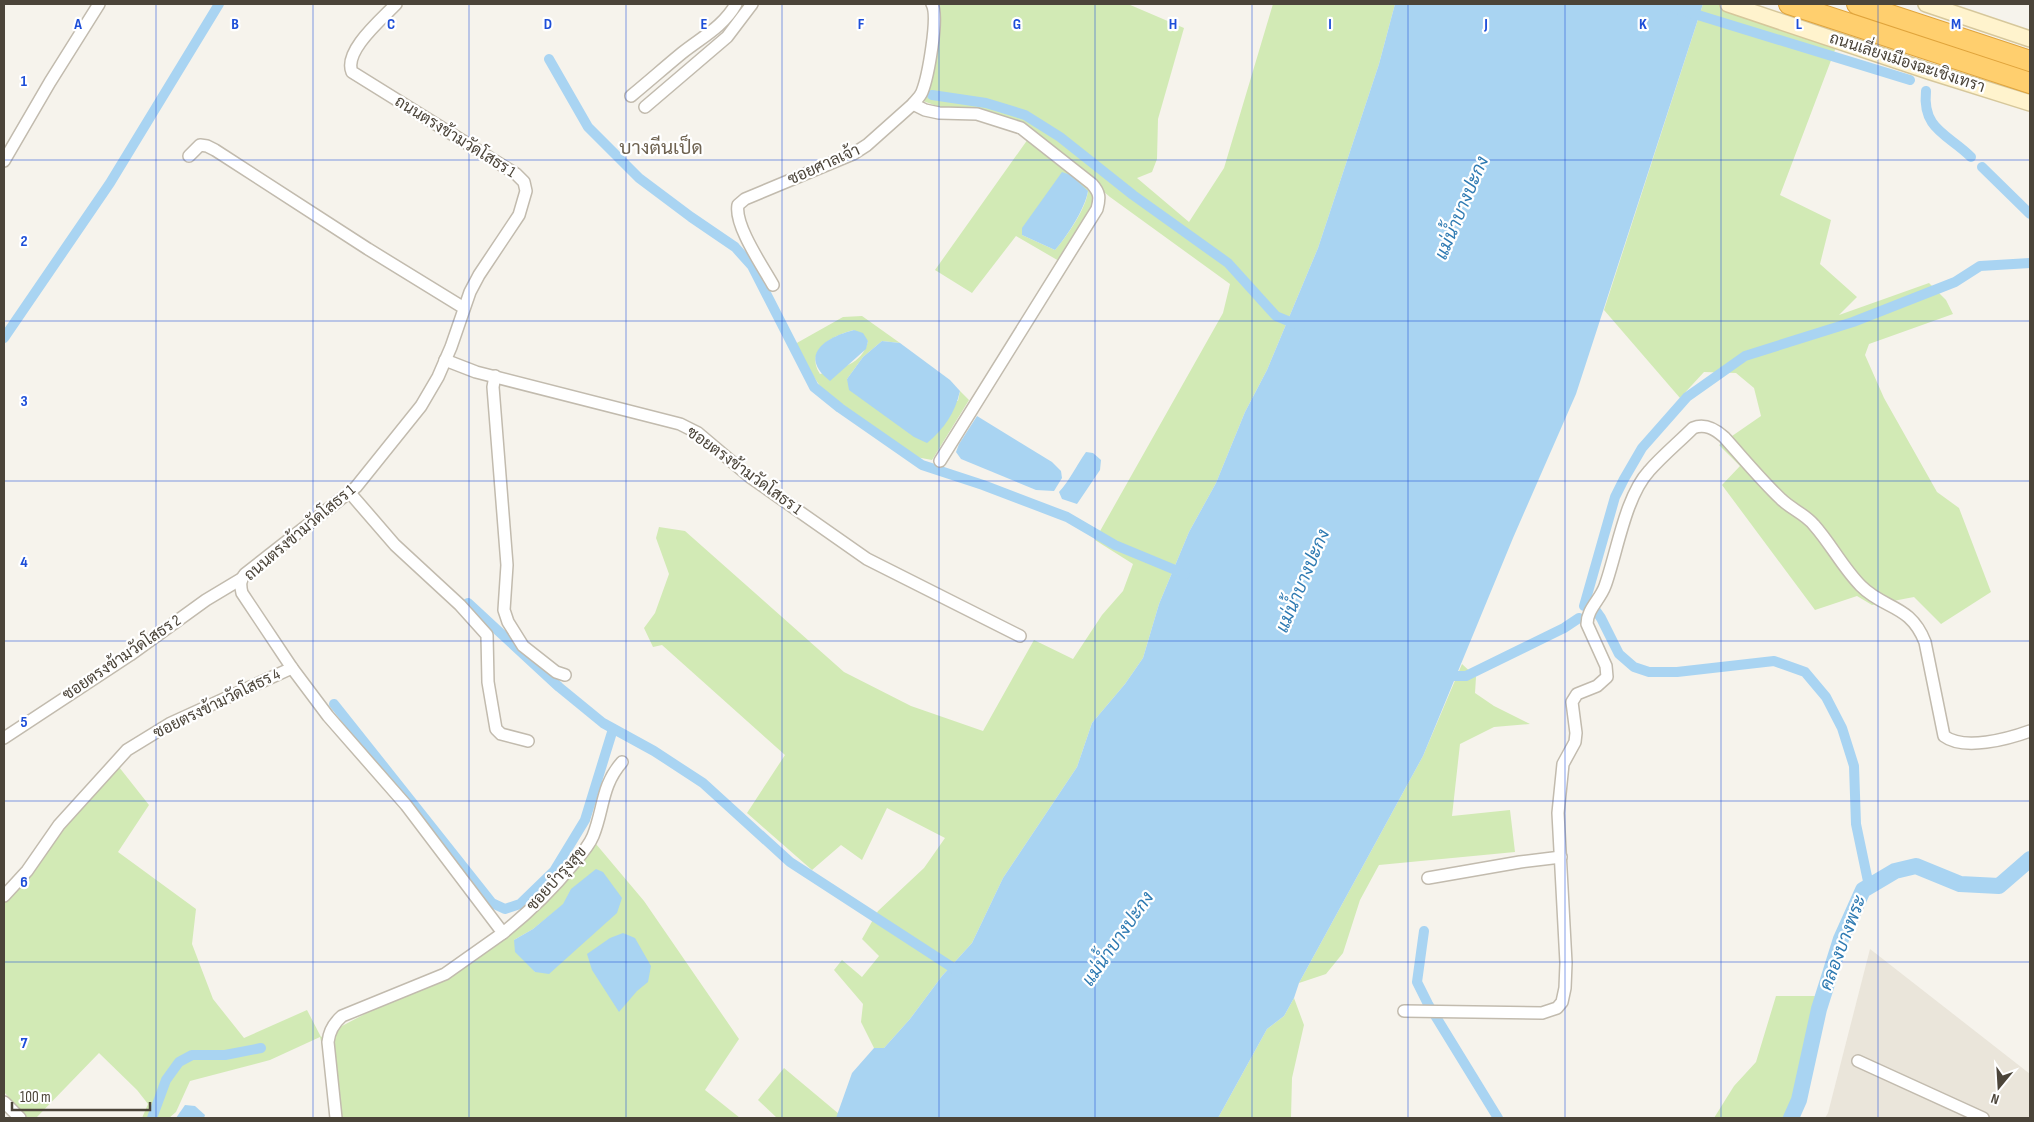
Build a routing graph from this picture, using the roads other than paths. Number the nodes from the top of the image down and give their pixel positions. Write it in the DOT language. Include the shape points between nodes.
graph roads {
  1 [pos="99,4"];
  2 [pos="396,4"];
  3 [pos="736,4"];
  4 [pos="752,4"];
  5 [pos="932,4"];
  6 [pos="1728,4"];
  7 [pos="1789,4"];
  8 [pos="1857,4"];
  9 [pos="1926,4"];
  10 [pos="2030,39"];
  11 [pos="1884,46"];
  12 [pos="2030,60"];
  13 [pos="2030,83"];
  14 [pos="631,96"];
  15 [pos="2030,103"];
  16 [pos="913,104"];
  17 [pos="645,107"];
  18 [pos="189,156"];
  19 [pos="4,161"];
  20 [pos="773,285"];
  21 [pos="464,308"];
  22 [pos="445,360"];
  23 [pos="494,376"];
  24 [pos="940,460"];
  25 [pos="350,493"];
  26 [pos="241,579"];
  27 [pos="1020,636"];
  28 [pos="292,668"];
  29 [pos="565,675"];
  30 [pos="2030,732"];
  31 [pos="4,738"];
  32 [pos="528,741"];
  33 [pos="622,762"];
  34 [pos="1561,857"];
  35 [pos="1428,878"];
  36 [pos="4,896"];
  37 [pos="503,933"];
  38 [pos="1404,1011"];
  39 [pos="1858,1061"];
  40 [pos="4,1102"];
  41 [pos="20,1118"];
  42 [pos="336,1118"];
  43 [pos="1983,1118"];
  1 -- 19 [label="street"];
  2 -- 21 [label="street, ถนนตรงข้ามวัดโสธร 1" via="354,50 352,72 516,174 526,186 519,214 479,275"];
  3 -- 14 [label="street" via="715,30"];
  4 -- 17 [label="street" via="727,37"];
  5 -- 16 [label="street, ซอยศาลเจ้า" via="936,20 925,81"];
  6 -- 11 [label="main road, ถนนเลี่ยงเมืองฉะเชิงเทรา"];
  7 -- 11 [label="highway, ถนนเลี่ยงเมืองฉะเชิงเทรา"];
  8 -- 12 [label="highway"];
  9 -- 10 [label="main road"];
  11 -- 13 [label="highway, ถนนเลี่ยงเมืองฉะเชิงเทรา"];
  11 -- 15 [label="main road, ถนนเลี่ยงเมืองฉะเชิงเทรา"];
  16 -- 20 [label="street, ซอยศาลเจ้า" via="861,150 745,199 738,205 736,212 743,230"];
  16 -- 24 [label="street" via="939,113 976,114 1021,128 1092,184 1100,199 1097,210"];
  18 -- 21 [label="street" via="200,145 215,150"];
  21 -- 22 [label="street, ถนนตรงข้ามวัดโสธร 1"];
  22 -- 23 [label="street, ซอยตรงข้ามวัดโสธร 1"];
  22 -- 25 [label="street, ถนนตรงข้ามวัดโสธร 1" via="421,406"];
  23 -- 27 [label="street, ซอยตรงข้ามวัดโสธร 1" via="680,424 698,433 750,477 868,559"];
  23 -- 29 [label="street" via="507,565 504,610 523,646 556,672"];
  25 -- 26 [label="street, ถนนตรงข้ามวัดโสธร 1"];
  25 -- 32 [label="street" via="395,545 487,634 488,682 496,729 501,734"];
  26 -- 28 [label="street, ถนนตรงข้ามวัดโสธร 1" via="242,593"];
  26 -- 31 [label="street, ซอยตรงข้ามวัดโสธร 2"];
  28 -- 36 [label="street, ซอยตรงข้ามวัดโสธร 4" via="171,723 127,750 58,825 27,871"];
  28 -- 37 [label="street, ถนนตรงข้ามวัดโสธร 1" via="328,716 406,805"];
  30 -- 34 [label="street" via="2009,739 1976,742 1956,742 1944,736 1925,642 1912,619 1859,585 1813,524 1782,501 1724,436 1713,428 1698,426 1648,471 1634,497 1605,588 1587,624 1606,666 1606,677 1597,686 1577,694 1572,702 1576,733 1561,777 1558,813"];
  33 -- 37 [label="street, ซอยบำรุงสุข" via="613,772 593,837 554,887"];
  34 -- 35 [label="street"];
  34 -- 38 [label="street" via="1566,972 1562,1002 1557,1008 1542,1013"];
  37 -- 42 [label="street" via="445,974 342,1016 337,1021 328,1042"];
  39 -- 43 [label="street"];
  40 -- 41 [label="street"];
}
